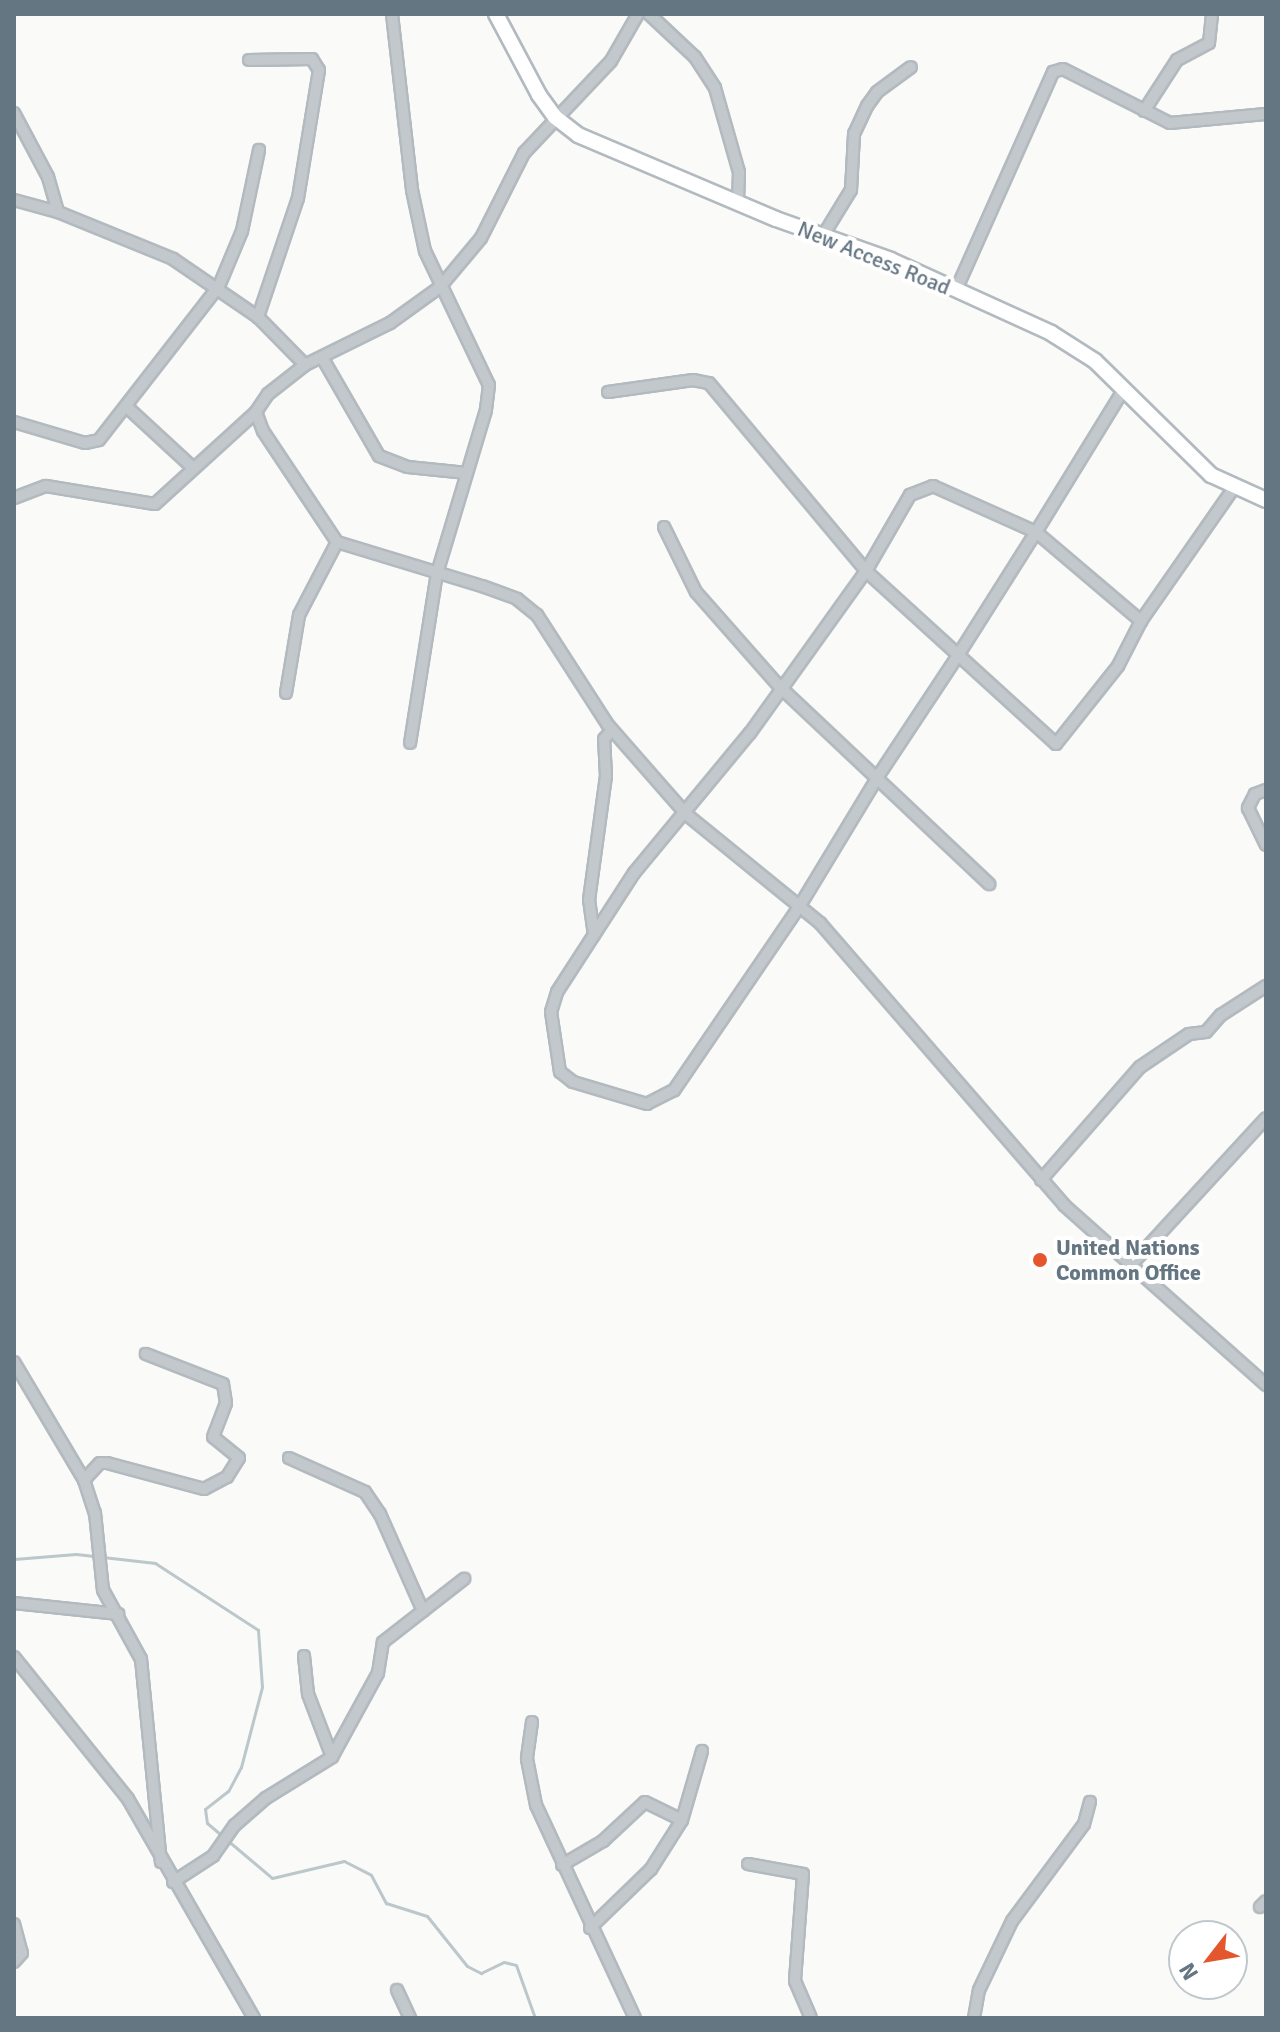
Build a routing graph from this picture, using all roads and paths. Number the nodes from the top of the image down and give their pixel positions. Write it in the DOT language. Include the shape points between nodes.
graph roads {
  1 [pos="392,14"];
  2 [pos="496,14"];
  3 [pos="638,14"];
  4 [pos="649,14"];
  5 [pos="1212,14"];
  6 [pos="249,60"];
  7 [pos="911,67"];
  8 [pos="1144,111"];
  9 [pos="14,113"];
  10 [pos="1266,114"];
  11 [pos="555,117"];
  12 [pos="259,150"];
  13 [pos="14,200"];
  14 [pos="738,202"];
  15 [pos="58,212"];
  16 [pos="824,234"];
  17 [pos="219,286"];
  18 [pos="440,287"];
  19 [pos="956,290"];
  20 [pos="258,317"];
  21 [pos="323,359"];
  22 [pos="305,365"];
  23 [pos="1124,389"];
  24 [pos="608,392"];
  25 [pos="127,407"];
  26 [pos="256,412"];
  27 [pos="14,422"];
  28 [pos="193,468"];
  29 [pos="467,473"];
  30 [pos="1233,489"];
  31 [pos="14,498"];
  32 [pos="1266,500"];
  33 [pos="664,527"];
  34 [pos="1036,532"];
  35 [pos="337,542"];
  36 [pos="866,571"];
  37 [pos="437,573"];
  38 [pos="1141,621"];
  39 [pos="959,654"];
  40 [pos="779,686"];
  41 [pos="286,693"];
  42 [pos="612,730"];
  43 [pos="410,743"];
  44 [pos="879,775"];
  45 [pos="1266,790"];
  46 [pos="686,814"];
  47 [pos="1266,845"];
  48 [pos="989,884"];
  49 [pos="799,907"];
  50 [pos="594,935"];
  51 [pos="1266,986"];
  52 [pos="1266,1118"];
  53 [pos="1041,1180"];
  54 [pos="1129,1267"];
  55 [pos="146,1354"];
  56 [pos="14,1362"];
  57 [pos="1266,1385"];
  58 [pos="289,1458"];
  59 [pos="84,1480"];
  60 [pos="464,1579"];
  61 [pos="14,1603"];
  62 [pos="423,1611"];
  63 [pos="118,1614"];
  64 [pos="304,1656"];
  65 [pos="14,1657"];
  66 [pos="532,1722"];
  67 [pos="702,1751"];
  68 [pos="332,1757"];
  69 [pos="1090,1802"];
  70 [pos="682,1820"];
  71 [pos="161,1862"];
  72 [pos="748,1864"];
  73 [pos="562,1865"];
  74 [pos="173,1882"];
  75 [pos="14,1924"];
  76 [pos="590,1928"];
  77 [pos="14,1962"];
  78 [pos="397,1990"];
  79 [pos="254,2018"];
  80 [pos="410,2018"];
  81 [pos="635,2018"];
  82 [pos="811,2018"];
  83 [pos="974,2018"];
  1 -- 18 [label="street" via="412,190 425,251"];
  2 -- 11 [label="main road, New Access Road"];
  3 -- 11 [label="street" via="611,61"];
  4 -- 14 [label="street" via="695,57 715,88 739,172"];
  5 -- 8 [label="street" via="1209,43 1177,60"];
  6 -- 20 [label="street" via="312,59 319,70 298,198"];
  7 -- 16 [label="street" via="867,106 854,134 851,190"];
  8 -- 10 [label="street" via="1170,123 1191,124"];
  8 -- 19 [label="street" via="1063,69 1053,72"];
  9 -- 15 [label="street" via="52,186"];
  11 -- 14 [label="main road, New Access Road" via="578,135"];
  11 -- 18 [label="street" via="524,153 481,238"];
  12 -- 17 [label="street" via="242,231"];
  13 -- 15 [label="street"];
  14 -- 16 [label="main road, New Access Road"];
  15 -- 17 [label="street" via="173,259"];
  16 -- 19 [label="main road, New Access Road"];
  17 -- 20 [label="street"];
  17 -- 25 [label="street"];
  18 -- 21 [label="street" via="390,323"];
  18 -- 29 [label="street" via="489,385"];
  19 -- 23 [label="main road, New Access Road" via="1051,333 1095,361"];
  20 -- 22 [label="street"];
  21 -- 22 [label="street"];
  21 -- 29 [label="street" via="379,456 408,467"];
  22 -- 26 [label="street" via="268,394"];
  23 -- 30 [label="main road, New Access Road" via="1185,455"];
  23 -- 34 [label="street"];
  24 -- 36 [label="street" via="693,380 709,383"];
  25 -- 27 [label="street" via="94,443"];
  25 -- 28 [label="street"];
  26 -- 28 [label="street"];
  26 -- 35 [label="street" via="322,526"];
  28 -- 31 [label="street" via="155,504 46,486"];
  29 -- 37 [label="street"];
  30 -- 32 [label="main road, New Access Road"];
  30 -- 38 [label="street"];
  33 -- 40 [label="street" via="696,592"];
  34 -- 36 [label="street" via="933,486 922,487 900,509"];
  34 -- 38 [label="street"];
  34 -- 39 [label="street"];
  35 -- 37 [label="street"];
  35 -- 41 [label="street" via="299,615"];
  36 -- 39 [label="street"];
  36 -- 40 [label="street"];
  37 -- 42 [label="street" via="517,599 537,615"];
  37 -- 43 [label="street"];
  38 -- 39 [label="street" via="1109,679 1056,744"];
  39 -- 44 [label="street"];
  40 -- 44 [label="street"];
  40 -- 46 [label="street"];
  42 -- 46 [label="street"];
  42 -- 50 [label="street" via="604,739 606,776 589,900"];
  44 -- 48 [label="street"];
  44 -- 49 [label="street"];
  45 -- 47 [label="street" via="1255,794 1248,808"];
  46 -- 49 [label="street"];
  46 -- 50 [label="street" via="634,873"];
  49 -- 50 [label="street" via="714,1037 658,1103 573,1082 560,1072 551,1012 557,992"];
  49 -- 53 [label="street" via="839,944"];
  51 -- 53 [label="street" via="1221,1015 1206,1032 1189,1034 1140,1067"];
  52 -- 54 [label="street"];
  53 -- 54 [label="street"];
  54 -- 57 [label="street"];
  55 -- 59 [label="street" via="223,1384 226,1403 213,1437 221,1447 240,1453 236,1464 217,1485 204,1489 107,1463 100,1463"];
  56 -- 59 [label="street"];
  58 -- 62 [label="street" via="365,1492"];
  59 -- 63 [label="street" via="100,1543 99,1576"];
  60 -- 62 [label="street"];
  61 -- 63 [label="street"];
  62 -- 68 [label="street" via="383,1642 378,1673"];
  63 -- 71 [label="street" via="141,1659"];
  64 -- 68 [label="street" via="308,1694"];
  65 -- 71 [label="street" via="101,1759"];
  66 -- 73 [label="street" via="529,1783"];
  67 -- 70 [label="street"];
  68 -- 74 [label="street" via="266,1798 235,1825 213,1856"];
  69 -- 83 [label="street" via="1084,1824 1012,1921 979,1990"];
  70 -- 73 [label="street" via="645,1802 603,1841"];
  70 -- 76 [label="street" via="638,1887"];
  71 -- 74 [label="street"];
  72 -- 82 [label="street" via="803,1874 795,1981"];
  73 -- 76 [label="street"];
  74 -- 79 [label="street"];
  75 -- 77 [label="street" via="22,1953"];
  76 -- 81 [label="street"];
  78 -- 80 [label="street"];
}
